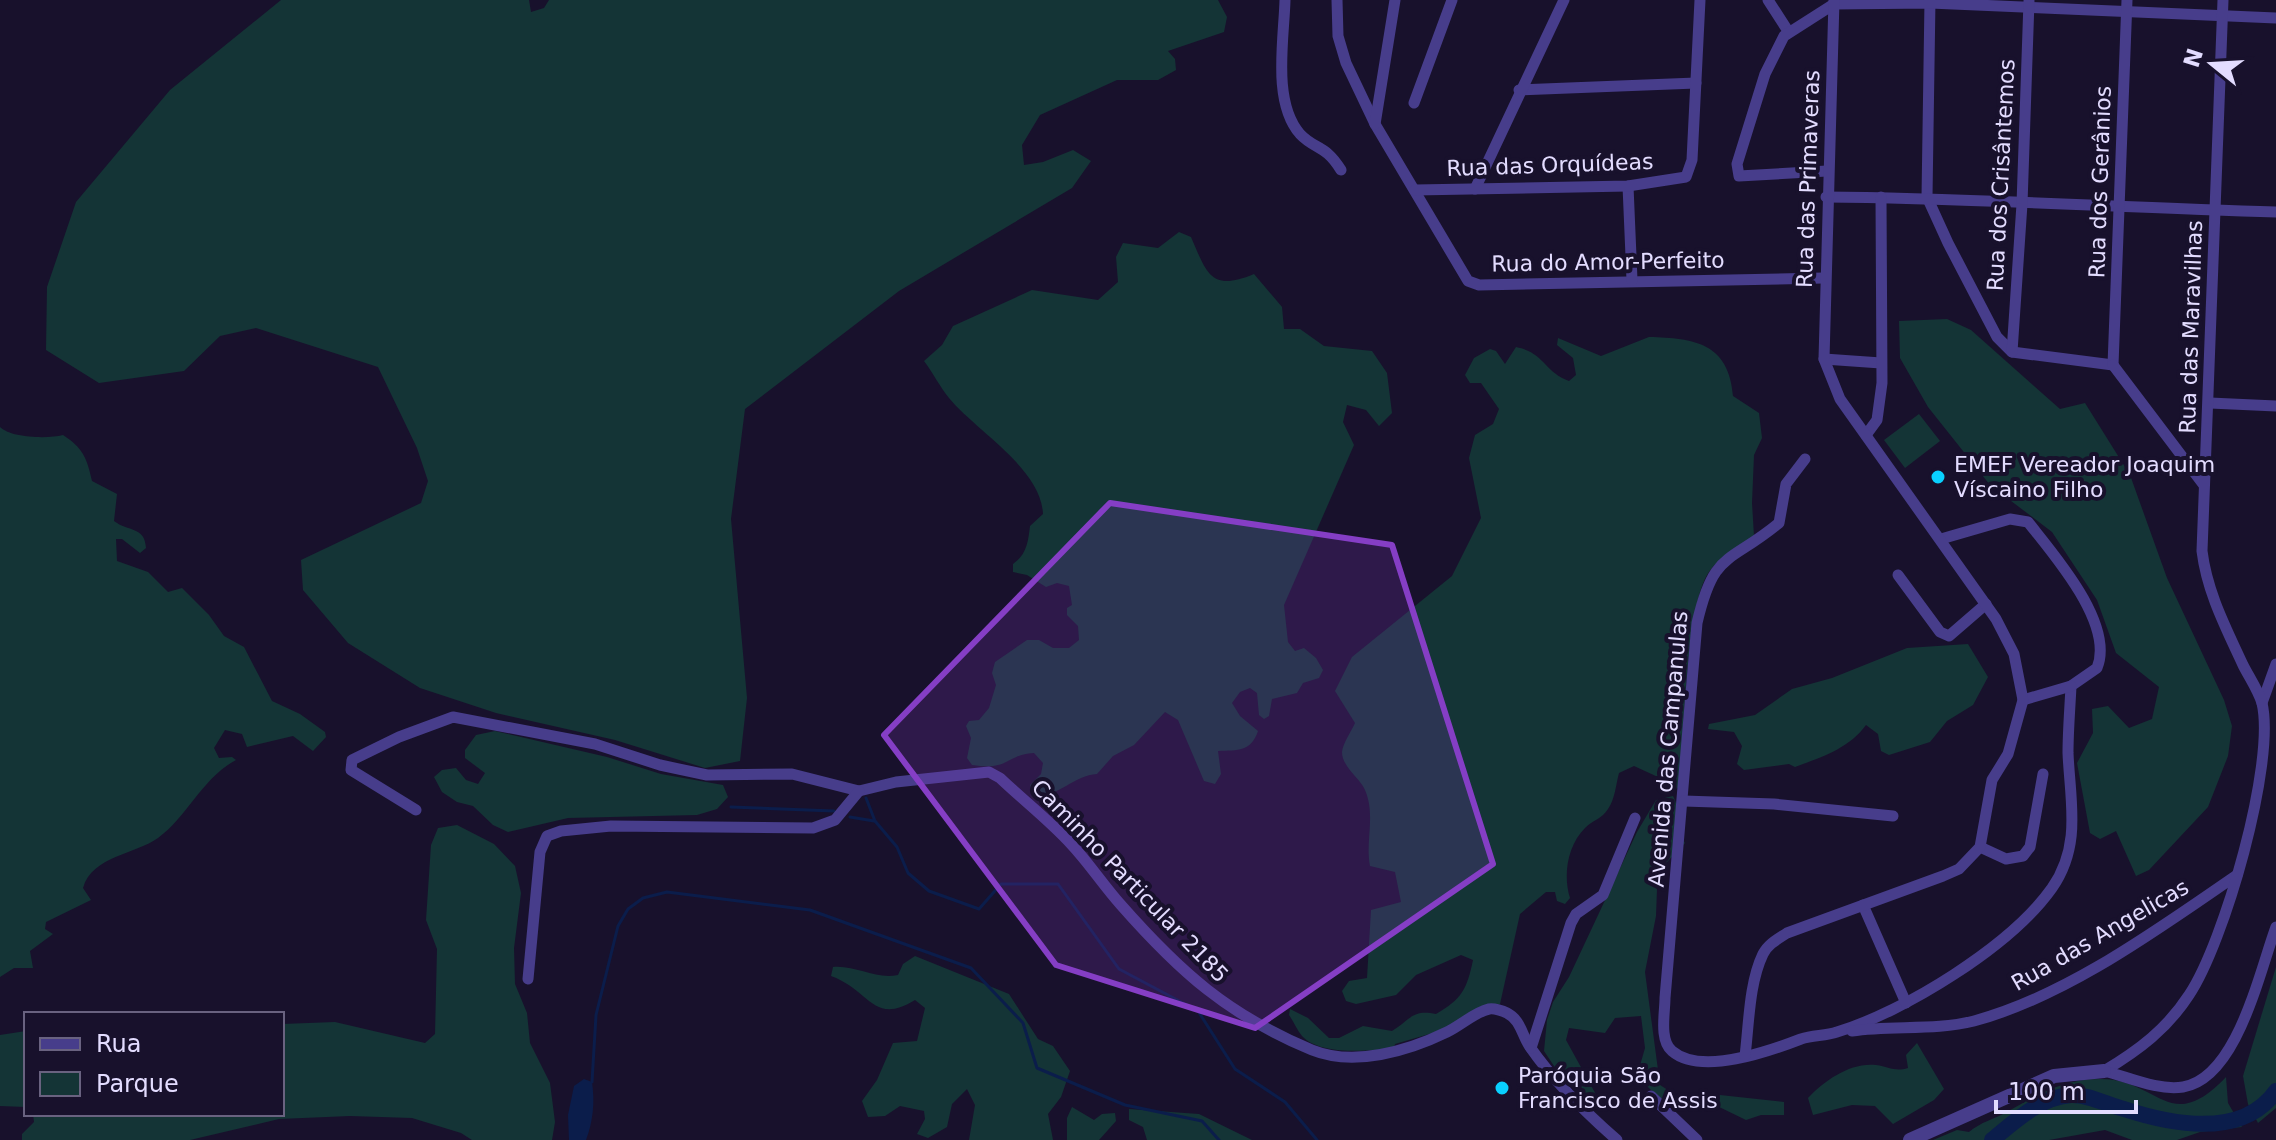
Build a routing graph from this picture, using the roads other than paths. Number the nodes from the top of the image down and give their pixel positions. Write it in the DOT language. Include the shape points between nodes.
graph roads {
  1 [pos="1285,0"];
  2 [pos="1337,0"];
  3 [pos="1395,0"];
  4 [pos="1452,0"];
  5 [pos="1564,0"];
  6 [pos="1700,0"];
  7 [pos="1768,0"];
  8 [pos="2223,0"];
  9 [pos="1834,2"];
  10 [pos="1930,2"];
  11 [pos="2029,4"];
  12 [pos="2126,5"];
  13 [pos="2222,16"];
  14 [pos="2276,18"];
  15 [pos="1788,31"];
  16 [pos="1696,83"];
  17 [pos="1519,90"];
  18 [pos="1414,103"];
  19 [pos="1375,124"];
  20 [pos="1341,170"];
  21 [pos="1827,171"];
  22 [pos="1628,186"];
  23 [pos="1475,189"];
  24 [pos="1415,190"];
  25 [pos="1826,197"];
  26 [pos="1881,197"];
  27 [pos="1927,197"];
  28 [pos="2022,204"];
  29 [pos="2120,206"];
  30 [pos="2215,210"];
  31 [pos="2276,212"];
  32 [pos="1824,278"];
  33 [pos="1632,280"];
  34 [pos="2012,352"];
  35 [pos="1824,359"];
  36 [pos="1881,363"];
  37 [pos="2113,365"];
  38 [pos="2210,403"];
  39 [pos="2276,406"];
  40 [pos="1866,435"];
  41 [pos="1805,459"];
  42 [pos="2203,484"];
  43 [pos="1941,539"];
  44 [pos="1898,575"];
  45 [pos="1986,604"];
  46 [pos="2276,664"];
  47 [pos="2071,686"];
  48 [pos="2023,700"];
  49 [pos="2262,703"];
  50 [pos="2043,774"];
  51 [pos="859,791"];
  52 [pos="1684,801"];
  53 [pos="416,810"];
  54 [pos="1893,816"];
  55 [pos="1635,818"];
  56 [pos="1980,847"];
  57 [pos="2237,875"];
  58 [pos="1863,905"];
  59 [pos="2276,927"];
  60 [pos="528,979"];
  61 [pos="1906,1003"];
  62 [pos="1836,1033"];
  63 [pos="1531,1048"];
  64 [pos="1745,1056"];
  65 [pos="2104,1071"];
  66 [pos="1651,1096"];
  67 [pos="1617,1140"];
  68 [pos="1697,1140"];
  69 [pos="1910,1140"];
  1 -- 20 [label="street" via="1285,91 1291,118 1299,133 1324,147"];
  2 -- 19 [label="street, Rua do Amor-Perfeito" via="1341,49"];
  3 -- 19 [label="street"];
  4 -- 18 [label="street"];
  5 -- 17 [label="street"];
  6 -- 16 [label="street"];
  7 -- 15 [label="street"];
  8 -- 13 [label="street, Rua das Maravilhas"];
  9 -- 10 [label="street"];
  9 -- 15 [label="street"];
  9 -- 21 [label="street, Rua das Primaveras"];
  10 -- 11 [label="street"];
  10 -- 27 [label="street"];
  11 -- 12 [label="street"];
  11 -- 28 [label="street, Rua dos Crisântemos"];
  12 -- 13 [label="street"];
  12 -- 29 [label="street, Rua dos Gerânios"];
  13 -- 14 [label="street"];
  13 -- 30 [label="street, Rua das Maravilhas"];
  15 -- 21 [label="street" via="1765,74 1739,146 1739,176"];
  16 -- 17 [label="street"];
  16 -- 22 [label="street, Rua das Orquídeas" via="1692,160 1686,177"];
  17 -- 23 [label="street"];
  19 -- 24 [label="street, Rua do Amor-Perfeito"];
  21 -- 25 [label="street, Rua das Primaveras"];
  22 -- 23 [label="street, Rua das Orquídeas"];
  22 -- 33 [label="street"];
  23 -- 24 [label="street, Rua das Orquídeas"];
  24 -- 33 [label="street, Rua do Amor-Perfeito" via="1462,273 1474,283"];
  25 -- 26 [label="street"];
  25 -- 32 [label="street, Rua das Primaveras"];
  26 -- 27 [label="street"];
  26 -- 36 [label="street"];
  27 -- 28 [label="street"];
  27 -- 34 [label="street" via="1991,327"];
  28 -- 29 [label="street"];
  28 -- 34 [label="street, Rua dos Crisântemos"];
  29 -- 30 [label="street"];
  29 -- 37 [label="street, Rua dos Gerânios"];
  30 -- 31 [label="street"];
  30 -- 38 [label="street, Rua das Maravilhas"];
  32 -- 33 [label="street, Rua do Amor-Perfeito"];
  32 -- 35 [label="street, Rua das Primaveras"];
  34 -- 37 [label="street"];
  35 -- 36 [label="street"];
  35 -- 40 [label="street" via="1840,399"];
  36 -- 40 [label="street" via="1880,408"];
  37 -- 42 [label="street"];
  38 -- 39 [label="street"];
  38 -- 42 [label="street, Rua das Maravilhas"];
  40 -- 43 [label="street"];
  41 -- 52 [label="street, Avenida das Campanulas" via="1786,484 1779,523 1718,566 1707,586 1697,623"];
  42 -- 49 [label="street, Rua das Maravilhas" via="2205,571"];
  43 -- 45 [label="street"];
  43 -- 47 [label="street" via="2001,521 2028,522 2079,588 2100,645 2097,668"];
  44 -- 45 [label="street" via="1940,632 1949,636"];
  45 -- 48 [label="street" via="2014,654"];
  46 -- 49 [label="street"];
  47 -- 48 [label="street"];
  47 -- 61 [label="street" via="2072,845 2052,888 1994,948"];
  48 -- 56 [label="street" via="2008,754 1992,780"];
  49 -- 57 [label="street, Rua das Maravilhas" via="2265,736 2257,792"];
  50 -- 56 [label="street" via="2030,847 2023,856 2006,859"];
  51 -- 53 [label="street, Caminho Particular 2185" via="792,774 707,775 595,744 453,717 352,760 351,770"];
  51 -- 60 [label="street" via="835,820 813,828 611,826 547,836 540,852"];
  51 -- 63 [label="street, Caminho Particular 2185" via="982,771 1000,778 1071,844 1119,904 1203,990 1315,1051 1381,1055 1445,1033 1490,1009 1513,1017"];
  52 -- 54 [label="street"];
  52 -- 64 [label="street, Avenida das Campanulas" via="1665,1040 1683,1057 1712,1062"];
  55 -- 63 [label="street" via="1603,895 1571,923"];
  56 -- 58 [label="street" via="1959,869"];
  57 -- 62 [label="street, Rua das Angelicas" via="2129,946 2014,1008 1939,1027"];
  57 -- 65 [label="street, Rua das Maravilhas" via="2210,956 2190,995 2144,1046"];
  58 -- 61 [label="street"];
  58 -- 64 [label="street" via="1787,933 1763,952"];
  59 -- 65 [label="street" via="2233,1048 2213,1074 2172,1088"];
  61 -- 62 [label="street"];
  62 -- 64 [label="street"];
  63 -- 67 [label="street" via="1579,1107"];
  65 -- 69 [label="street" via="2054,1076"];
  66 -- 68 [label="street"];
}
